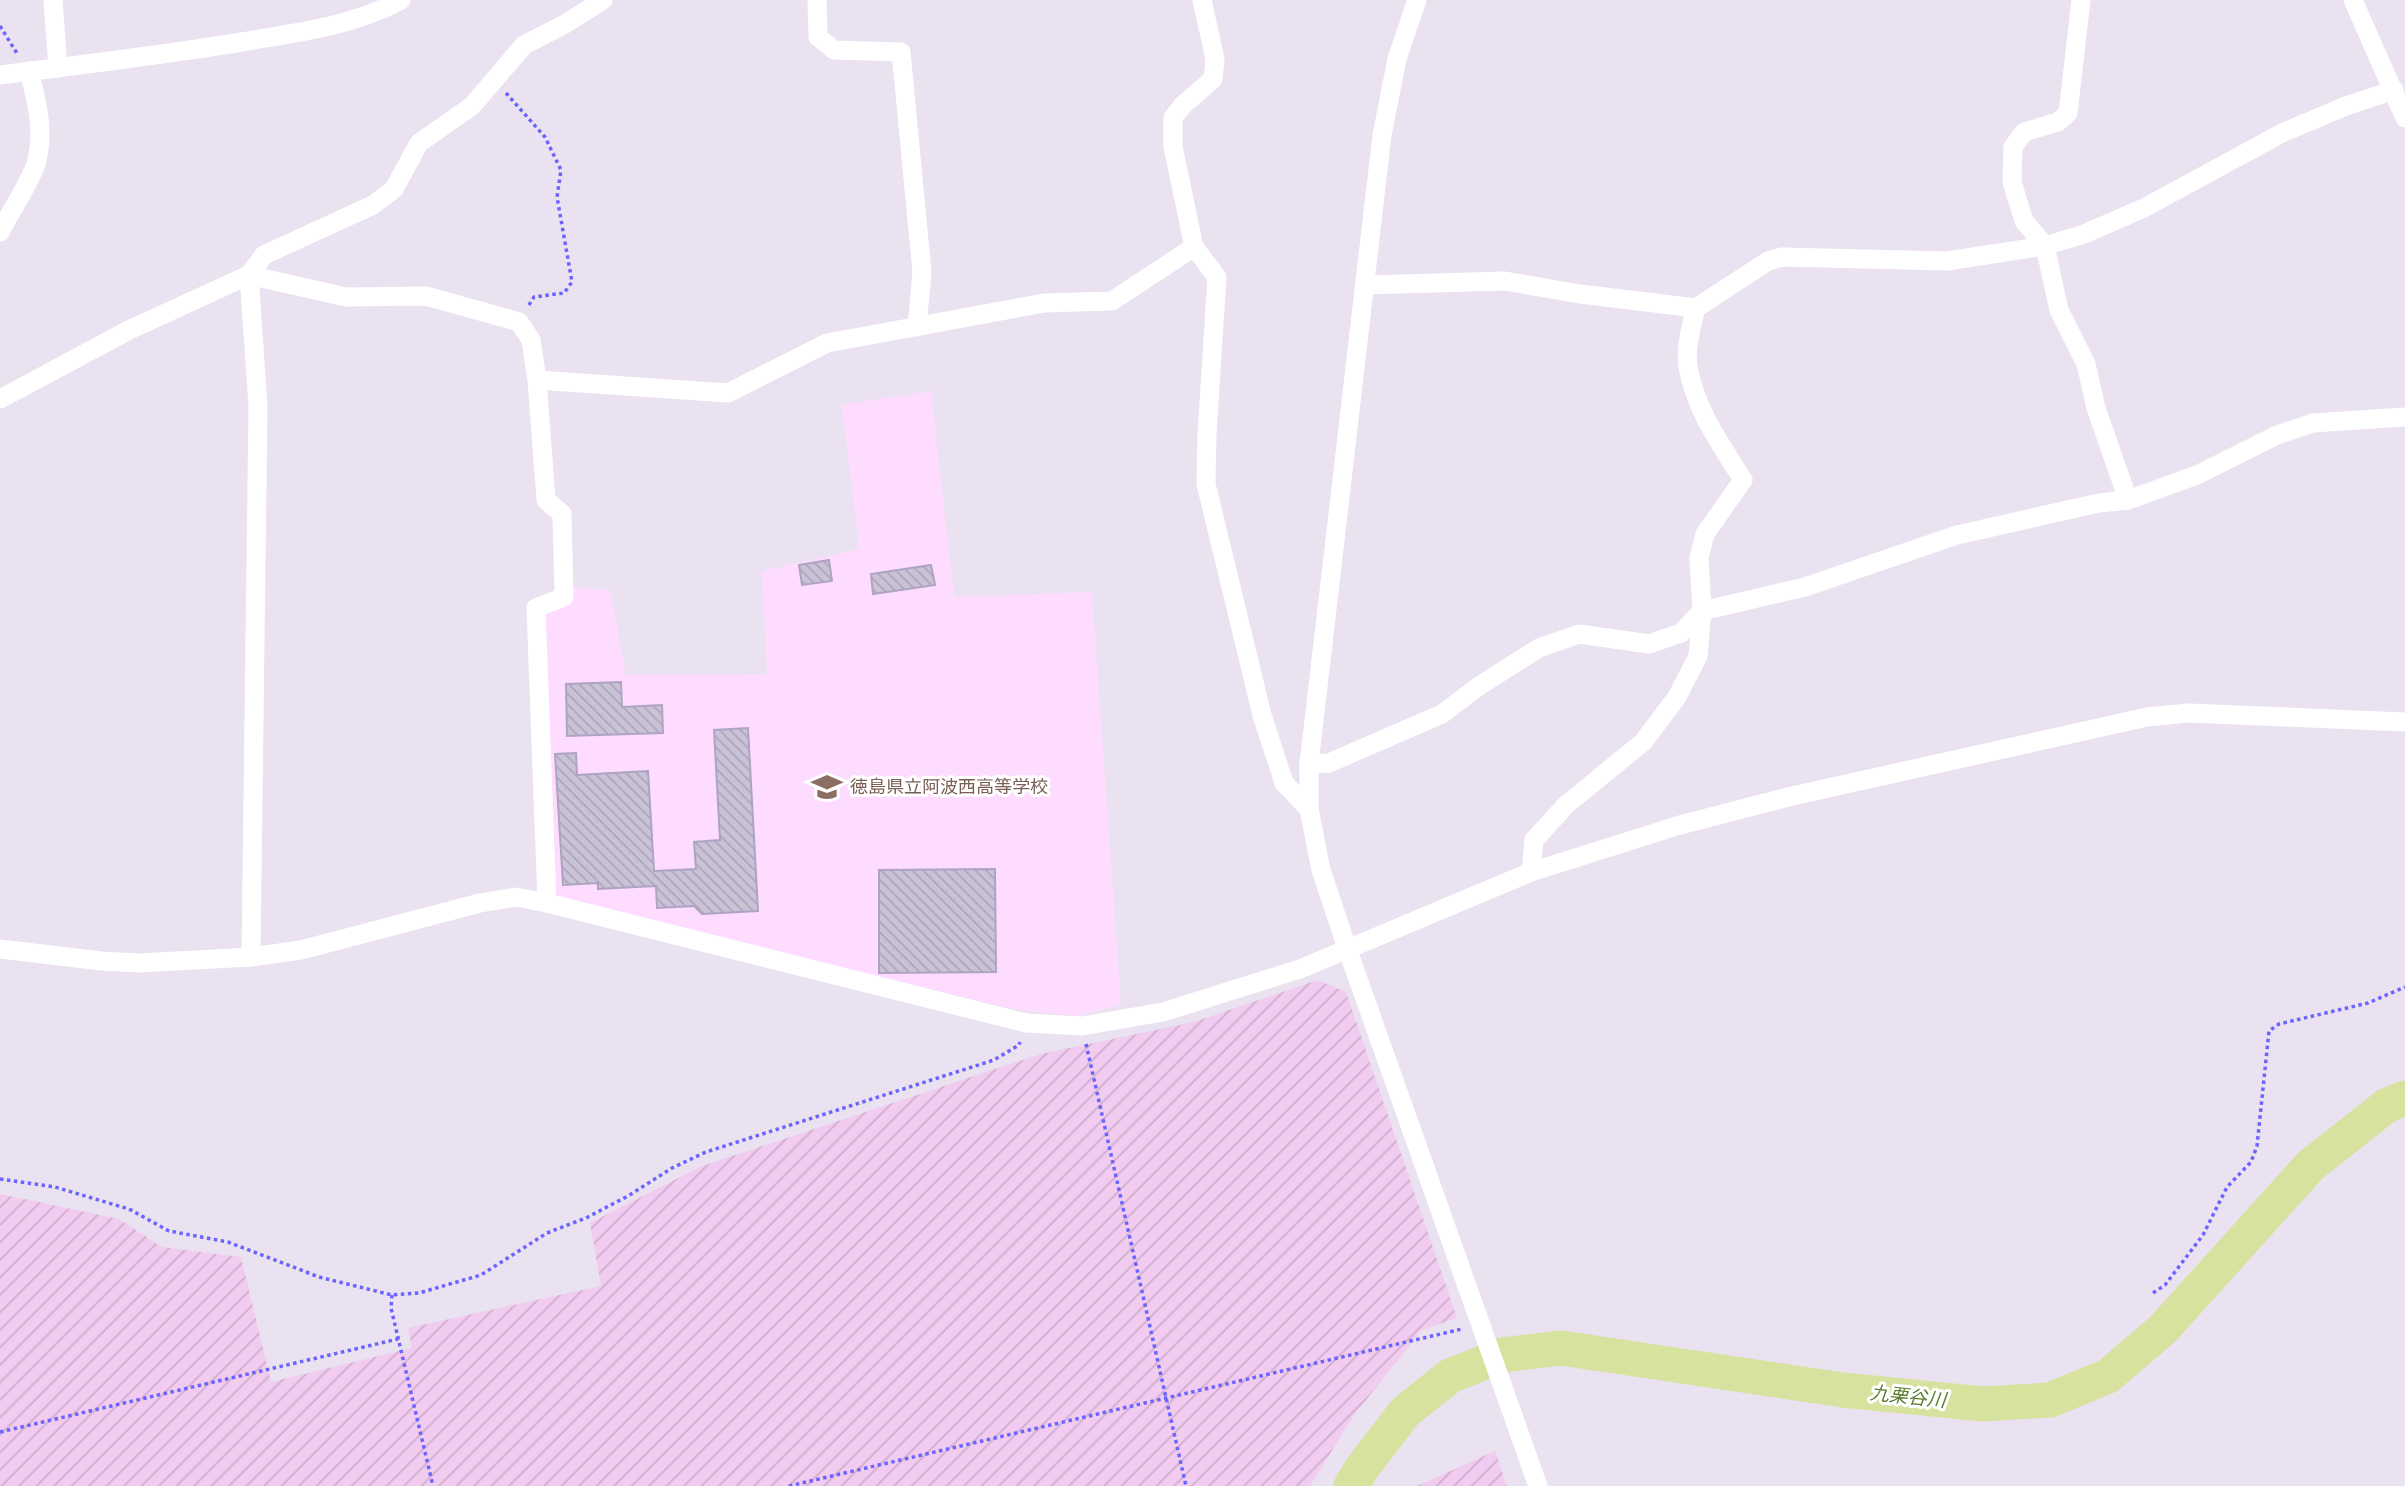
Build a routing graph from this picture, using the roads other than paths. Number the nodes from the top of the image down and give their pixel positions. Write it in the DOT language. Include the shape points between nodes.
graph roads {
  1 [pos="53,0"];
  2 [pos="401,0"];
  3 [pos="603,0"];
  4 [pos="817,0"];
  5 [pos="1202,0"];
  6 [pos="1417,0"];
  7 [pos="2081,0"];
  8 [pos="2353,0"];
  9 [pos="58,68"];
  10 [pos="29,71"];
  11 [pos="0,75"];
  12 [pos="2394,90"];
  13 [pos="2405,118"];
  14 [pos="0,232"];
  15 [pos="2045,246"];
  16 [pos="1194,247"];
  17 [pos="249,275"];
  18 [pos="1365,285"];
  19 [pos="1696,308"];
  20 [pos="917,327"];
  21 [pos="537,380"];
  22 [pos="0,399"];
  23 [pos="2405,416"];
  24 [pos="2128,500"];
  25 [pos="1702,611"];
  26 [pos="2405,722"];
  27 [pos="1308,764"];
  28 [pos="1309,809"];
  29 [pos="1531,872"];
  30 [pos="547,903"];
  31 [pos="1347,948"];
  32 [pos="0,949"];
  33 [pos="251,957"];
  34 [pos="1538,1486"];
  1 -- 9 [label="street"];
  2 -- 9 [label="street" via="335,26"];
  3 -- 17 [label="street" via="524,45 472,106 419,143 394,190 373,205 264,255"];
  4 -- 20 [label="street" via="818,37 834,50 901,52 922,272"];
  5 -- 16 [label="street" via="1215,59 1213,79 1174,118 1173,147"];
  6 -- 18 [label="street" via="1397,59 1382,135"];
  7 -- 15 [label="street" via="2067,113 2058,122 2024,132 2012,147 2012,182 2024,221"];
  8 -- 12 [label="street"];
  9 -- 10 [label="street"];
  10 -- 11 [label="street"];
  10 -- 14 [label="street" via="39,108 36,165"];
  12 -- 13 [label="street"];
  12 -- 15 [label="street" via="2282,133 2144,208"];
  15 -- 19 [label="street" via="1947,261 1782,257 1768,261"];
  15 -- 24 [label="street" via="2059,310 2086,364"];
  16 -- 20 [label="street" via="1112,301 1044,303"];
  16 -- 28 [label="street" via="1217,277 1206,484 1262,715 1284,783"];
  17 -- 21 [label="street" via="346,297 426,296 519,322 531,340"];
  17 -- 22 [label="street" via="129,330"];
  17 -- 33 [label="street" via="258,406"];
  18 -- 19 [label="street" via="1505,281"];
  18 -- 27 [label="street"];
  19 -- 25 [label="street" via="1687,366 1702,415 1743,480 1705,534 1699,558"];
  20 -- 21 [label="street" via="827,343 728,393"];
  21 -- 30 [label="street" via="547,500 562,514 564,597 536,608"];
  23 -- 24 [label="street" via="2314,423"];
  24 -- 25 [label="street" via="1957,535 1805,587"];
  25 -- 27 [label="street" via="1681,633 1649,644 1579,634 1539,648 1442,714 1329,763"];
  25 -- 29 [label="street" via="1698,656 1677,697 1643,742 1566,805 1534,840"];
  26 -- 29 [label="street" via="2189,713 2147,717 1787,797"];
  27 -- 28 [label="street"];
  28 -- 31 [label="street" via="1321,870"];
  29 -- 31 [label="street"];
  30 -- 31 [label="street" via="1026,1023 1082,1026 1163,1012 1300,969"];
  30 -- 33 [label="street" via="516,897 480,903 301,950"];
  31 -- 34 [label="street"];
  32 -- 33 [label="street" via="139,963"];
}
